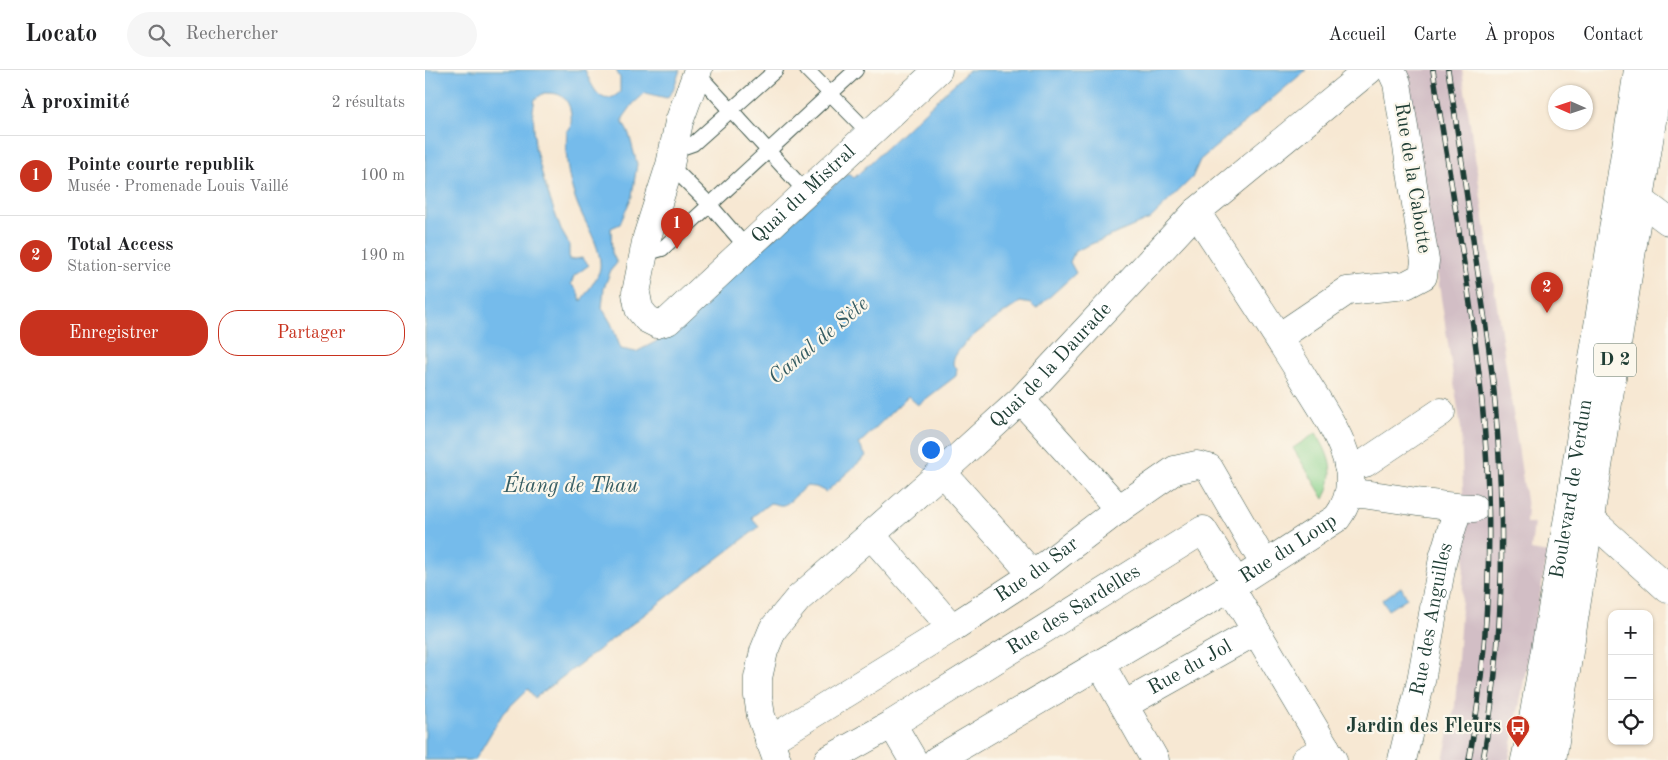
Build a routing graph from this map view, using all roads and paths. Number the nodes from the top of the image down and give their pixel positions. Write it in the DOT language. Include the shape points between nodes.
graph roads {
  1 [pos="776,70"];
  2 [pos="807,70"];
  3 [pos="856,70"];
  4 [pos="1369,70"];
  5 [pos="1391,70"];
  6 [pos="1638,70"];
  7 [pos="1662,70"];
  8 [pos="697,72"];
  9 [pos="931,72"];
  10 [pos="831,94"];
  11 [pos="732,110"];
  12 [pos="870,134"];
  13 [pos="769,151"];
  14 [pos="671,158"];
  15 [pos="806,192"];
  16 [pos="1640,200"];
  17 [pos="710,205"];
  18 [pos="1196,212"];
  19 [pos="1668,221"];
  20 [pos="747,248"];
  21 [pos="643,254"];
  22 [pos="1279,337"];
  23 [pos="1021,400"];
  24 [pos="1441,412"];
  25 [pos="942,472"];
  26 [pos="1349,479"];
  27 [pos="1119,509"];
  28 [pos="1579,516"];
  29 [pos="871,535"];
  30 [pos="1265,565"];
  31 [pos="1033,575"];
  32 [pos="1233,584"];
  33 [pos="1668,589"];
  34 [pos="952,628"];
  35 [pos="1256,631"];
  36 [pos="1100,663"];
  37 [pos="1124,705"];
  38 [pos="892,724"];
  39 [pos="773,750"];
  40 [pos="1322,756"];
  41 [pos="941,759"];
  42 [pos="828,760"];
  43 [pos="913,760"];
  44 [pos="1155,760"];
  45 [pos="1402,760"];
  46 [pos="1525,760"];
  47 [pos="1552,760"];
  1 -- 11 [label="lane"];
  2 -- 10 [label="lane"];
  3 -- 10 [label="lane"];
  4 -- 18 [label="street, Quai de la Daurade"];
  5 -- 22 [label="street, Rue de la Cabotte" via="1397,84 1425,261 1423,276 1406,284 1347,291"];
  6 -- 28 [label="street, Boulevard de Verdun / D 2"];
  7 -- 16 [label="street, Boulevard de Verdun / D 2"];
  8 -- 11 [label="lane"];
  8 -- 14 [label="street" via="679,122"];
  9 -- 12 [label="street, Quai du Mistral"];
  10 -- 12 [label="lane"];
  10 -- 13 [label="lane"];
  11 -- 13 [label="lane"];
  11 -- 14 [label="lane" via="693,144"];
  12 -- 15 [label="street, Quai du Mistral"];
  13 -- 15 [label="lane"];
  13 -- 17 [label="lane"];
  14 -- 17 [label="lane"];
  14 -- 21 [label="street"];
  15 -- 20 [label="street, Quai du Mistral"];
  16 -- 19 [label="street"];
  16 -- 28 [label="street, Boulevard de Verdun / D 2"];
  17 -- 20 [label="lane"];
  17 -- 21 [label="lane" via="663,249"];
  18 -- 22 [label="street"];
  18 -- 23 [label="street, Quai de la Daurade"];
  20 -- 21 [label="street, Quai du Mistral" via="668,321 657,324 647,319 639,309 635,293"];
  22 -- 26 [label="street" via="1340,438"];
  23 -- 25 [label="street, Quai de la Daurade"];
  23 -- 27 [label="street"];
  24 -- 26 [label="street" via="1365,463"];
  25 -- 29 [label="street, Quai de la Daurade"];
  25 -- 31 [label="street"];
  26 -- 30 [label="street, Rue du Loup" via="1345,506 1337,518"];
  26 -- 45 [label="street, Rue des Anguilles" via="1375,494 1467,508 1443,558 1421,681"];
  27 -- 30 [label="street, Rue du Sar" via="1175,470 1197,465 1209,468"];
  27 -- 31 [label="street, Rue du Sar"];
  28 -- 33 [label="street"];
  28 -- 46 [label="street, Boulevard de Verdun / D 2"];
  28 -- 47 [label="street, Boulevard de Verdun / D 2"];
  29 -- 34 [label="street"];
  29 -- 39 [label="street, Quai de la Daurade" via="798,599 773,629 758,678 761,716"];
  30 -- 32 [label="street, Rue du Loup"];
  31 -- 34 [label="street, Rue du Sar"];
  32 -- 35 [label="street"];
  32 -- 36 [label="street, Rue du Loup"];
  32 -- 38 [label="street, Rue des Sardelles" via="1203,530"];
  34 -- 39 [label="street, Rue du Sar"];
  35 -- 37 [label="street, Rue du Jol"];
  35 -- 40 [label="street"];
  36 -- 37 [label="street"];
  36 -- 41 [label="street, Rue du Loup"];
  37 -- 44 [label="street"];
  38 -- 42 [label="street, Rue des Sardelles"];
  38 -- 43 [label="street"];
}
